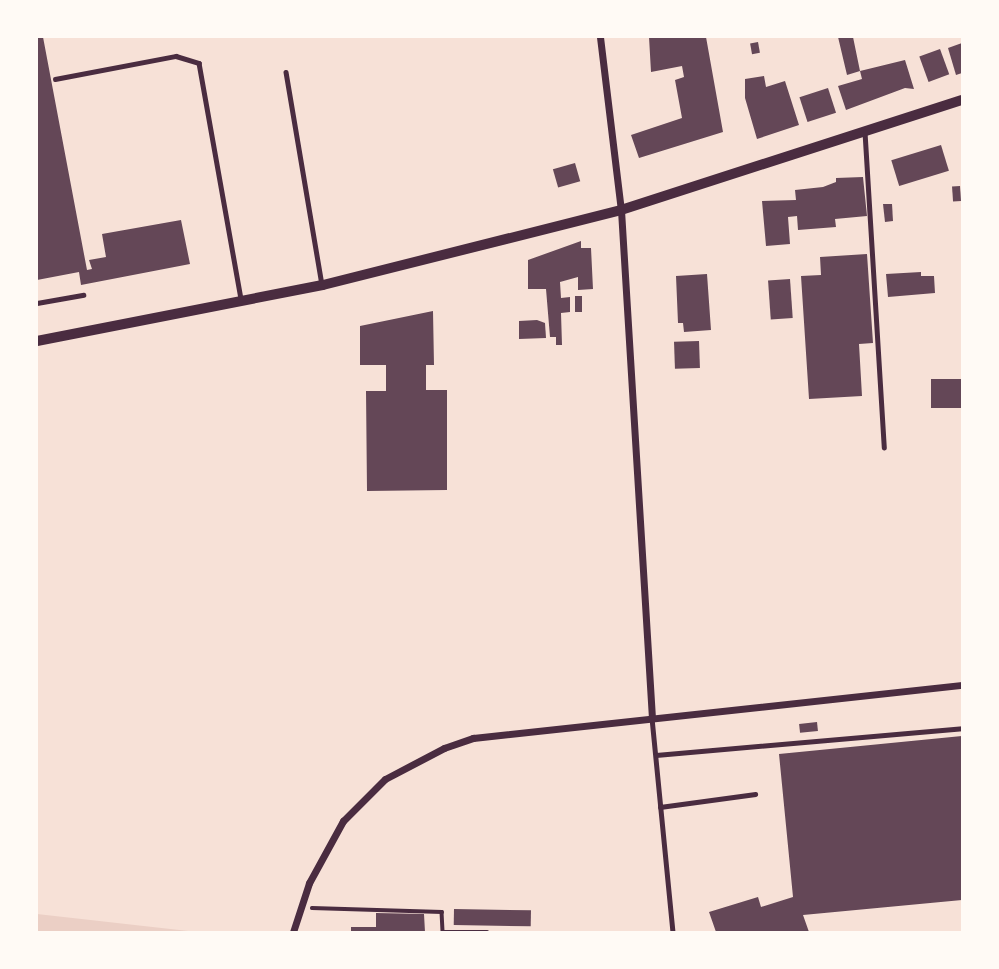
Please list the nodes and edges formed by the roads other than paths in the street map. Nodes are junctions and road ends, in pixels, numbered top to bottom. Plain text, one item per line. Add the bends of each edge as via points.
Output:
1 (600, 37) edge
2 (286, 72) dead end
3 (55, 79) dead end
4 (962, 100) edge
5 (865, 131) junction
6 (621, 210) junction
7 (323, 285) junction
8 (83, 295) dead end
9 (37, 303) edge
10 (242, 303) junction
11 (37, 341) edge
12 (884, 447) dead end
13 (962, 685) edge
14 (652, 718) junction
15 (962, 728) edge
16 (656, 755) junction
17 (755, 794) dead end
18 (660, 807) junction
19 (293, 932) edge
20 (673, 932) edge

1 - 6 street
2 - 7 lane
3 - 10 lane via 176,56 199,63
4 - 5 street
5 - 6 street
5 - 12 lane
6 - 7 street
6 - 14 street
7 - 10 street
8 - 9 lane
10 - 11 street
13 - 14 street
14 - 16 lane
14 - 19 street via 473,738 412,762 385,779 343,821 327,845
15 - 16 lane
16 - 18 lane
17 - 18 lane
18 - 20 lane

